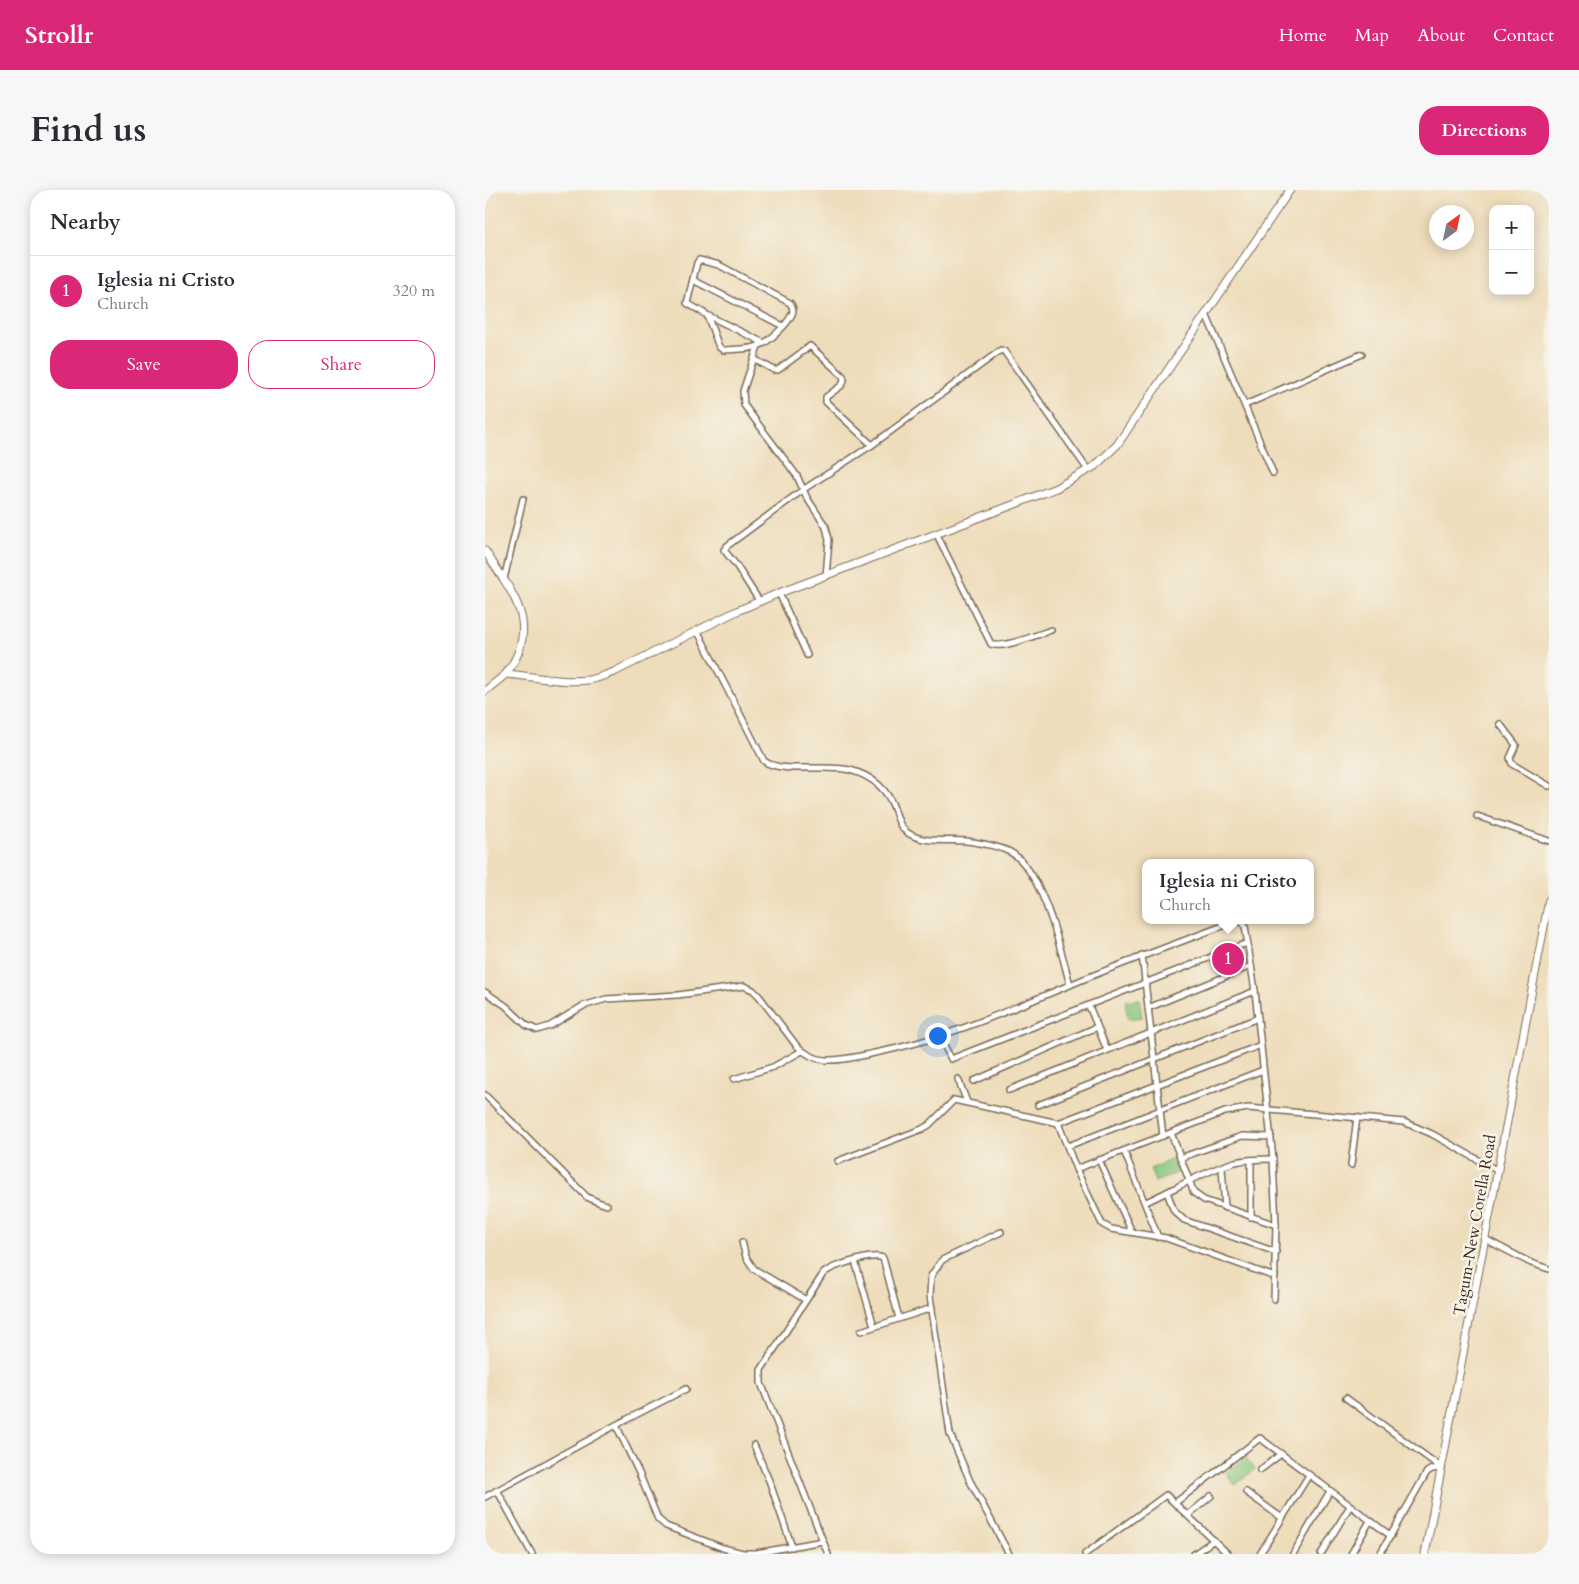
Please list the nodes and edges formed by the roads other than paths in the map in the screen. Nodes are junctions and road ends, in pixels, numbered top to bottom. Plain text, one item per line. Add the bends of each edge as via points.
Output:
1 (1290, 190) edge
2 (693, 280) junction
3 (1205, 313) junction
4 (707, 315) junction
5 (783, 326) junction
6 (764, 344) junction
7 (757, 346) junction
8 (1362, 354) dead end
9 (754, 359) junction
10 (1245, 404) junction
11 (872, 445) junction
12 (1087, 470) junction
13 (1273, 473) dead end
14 (804, 489) junction
15 (523, 499) dead end
16 (937, 535) junction
17 (485, 551) edge
18 (826, 576) junction
19 (503, 579) junction
20 (779, 593) junction
21 (760, 602) junction
22 (697, 630) junction
23 (1051, 630) dead end
24 (807, 655) dead end
25 (506, 674) junction
26 (485, 691) edge
27 (1500, 724) dead end
28 (1549, 786) edge
29 (1477, 816) dead end
30 (1549, 842) edge
31 (1549, 900) edge
32 (1227, 924) edge
33 (1244, 924) edge
34 (1547, 926) edge
35 (1247, 943) junction
36 (1142, 955) junction
37 (1251, 966) junction
38 (1145, 984) junction
39 (1070, 985) junction
40 (1255, 990) junction
41 (485, 992) edge
42 (1089, 1006) junction
43 (1148, 1008) junction
44 (1258, 1018) junction
45 (1097, 1027) junction
46 (1151, 1032) junction
47 (940, 1037) junction
48 (1261, 1045) junction
49 (1107, 1050) junction
50 (802, 1051) junction
51 (1154, 1059) junction
52 (1263, 1070) junction
53 (734, 1079) dead end
54 (958, 1079) dead end
55 (974, 1081) dead end
56 (1157, 1085) junction
57 (1009, 1090) dead end
58 (485, 1095) edge
59 (967, 1102) junction
60 (1038, 1105) dead end
61 (1267, 1109) junction
62 (1160, 1110) junction
63 (1357, 1117) junction
64 (1058, 1123) junction
65 (1171, 1133) junction
66 (1163, 1136) junction
67 (1271, 1137) junction
68 (1068, 1146) junction
69 (1124, 1151) junction
70 (1180, 1158) junction
71 (1273, 1159) junction
72 (1099, 1160) junction
73 (1251, 1160) junction
74 (838, 1161) dead end
75 (1351, 1165) dead end
76 (1222, 1168) junction
77 (1076, 1169) junction
78 (1498, 1171) junction
79 (1189, 1181) junction
80 (1167, 1192) junction
81 (1145, 1202) junction
82 (607, 1204) dead end
83 (1225, 1208) junction
84 (1251, 1217) junction
85 (1276, 1225) junction
86 (1001, 1232) dead end
87 (1132, 1232) junction
88 (1158, 1236) junction
89 (1485, 1240) junction
90 (742, 1242) dead end
91 (1276, 1252) junction
92 (855, 1261) junction
93 (1549, 1269) edge
94 (1275, 1277) junction
95 (1274, 1299) dead end
96 (806, 1300) junction
97 (931, 1308) junction
98 (899, 1318) junction
99 (875, 1326) junction
100 (861, 1331) dead end
101 (686, 1389) dead end
102 (1346, 1398) dead end
103 (616, 1425) junction
104 (754, 1445) dead end
105 (1281, 1454) junction
106 (1442, 1468) junction
107 (1260, 1470) dead end
108 (1309, 1475) junction
109 (497, 1490) junction
110 (1330, 1491) junction
111 (1246, 1492) dead end
112 (1211, 1496) dead end
113 (485, 1497) edge
114 (1175, 1503) junction
115 (1350, 1506) junction
116 (1188, 1515) junction
117 (1282, 1518) junction
118 (1370, 1521) junction
119 (1391, 1536) junction
120 (1214, 1540) junction
121 (823, 1541) junction
122 (791, 1547) junction
123 (532, 1554) edge
124 (743, 1554) edge
125 (828, 1554) edge
126 (1009, 1554) edge
127 (1085, 1554) edge
128 (1194, 1554) edge
129 (1228, 1554) edge
130 (1260, 1554) edge
131 (1293, 1554) edge
132 (1321, 1554) edge
133 (1351, 1554) edge
134 (1381, 1554) edge
135 (1425, 1554) edge

1 - 3 street
2 - 4 street via 687,303
2 - 5 street
2 - 5 street via 699,260 719,265 790,303 792,314
3 - 10 street
3 - 12 street via 1129,429 1106,457
4 - 6 street
4 - 7 street via 721,350
5 - 6 street
6 - 7 street
7 - 9 street
8 - 10 street
9 - 11 street via 779,370 810,346 843,376 842,385 827,397 826,402
9 - 14 street via 743,391 744,405
10 - 13 street
11 - 12 street via 1002,350
11 - 14 street
12 - 16 street via 1055,488
14 - 18 street via 828,533
14 - 21 street via 725,548
15 - 19 street
16 - 18 street
16 - 23 street via 991,644 997,647
17 - 19 street
18 - 20 street
19 - 25 street via 520,611 524,629 515,662
20 - 21 street
20 - 24 street
21 - 22 street
22 - 25 street via 597,678 559,679
22 - 39 street via 764,761 770,765 850,770 883,788 897,821 910,835 978,843 1008,851 1018,858 1027,868 1047,909
25 - 26 street
27 - 28 street via 1516,745 1510,761
29 - 30 street
31 - 34 street, Tagum-New Corella Road
32 - 36 street
33 - 35 street
34 - 78 street, Tagum-New Corella Road
35 - 37 street
35 - 38 street
36 - 38 street
36 - 39 street
37 - 40 street
37 - 43 street
38 - 42 street
38 - 43 street
39 - 47 street
40 - 44 street
40 - 46 street
41 - 50 street via 537,1030 583,1006 606,1000 744,986 759,996
42 - 45 street
42 - 47 street via 951,1059
43 - 46 street
44 - 48 street
44 - 51 street
45 - 49 street
45 - 55 street
46 - 49 street
46 - 51 street
47 - 50 street via 842,1059 825,1060
48 - 52 street
48 - 56 street
49 - 57 street
50 - 53 street via 773,1067
51 - 56 street
51 - 60 street
52 - 61 street
52 - 62 street
54 - 59 street
56 - 62 street
56 - 64 street
58 - 82 street via 587,1197
59 - 64 street
59 - 74 street via 954,1100 922,1129
61 - 63 street
61 - 65 street via 1236,1109
61 - 67 street
62 - 66 street
62 - 68 street
63 - 75 street
63 - 78 street via 1411,1124
64 - 68 street
65 - 66 street
65 - 70 street
66 - 69 street
67 - 70 street via 1242,1136
67 - 71 street
68 - 77 street
69 - 72 street
69 - 81 street
70 - 79 street
71 - 73 street
71 - 85 street
72 - 77 street
72 - 87 street
73 - 76 street via 1234,1162
73 - 84 street
76 - 79 street
76 - 83 street
77 - 87 street via 1102,1224 1111,1229
78 - 89 street, Tagum-New Corella Road
79 - 80 street
79 - 83 street via 1199,1198
80 - 81 street
80 - 91 street via 1174,1211 1184,1220
81 - 88 street
83 - 84 street
84 - 85 street
85 - 91 street
86 - 97 street via 942,1260 931,1276
87 - 88 street
88 - 94 street
89 - 93 street
89 - 106 street, Tagum-New Corella Road
90 - 96 street via 753,1269
91 - 94 street
92 - 96 street via 825,1271
92 - 98 street via 878,1256 883,1258
92 - 99 street
94 - 95 street
96 - 121 street via 763,1364 760,1376
97 - 98 street
97 - 126 street via 950,1434
98 - 99 street
99 - 100 street
101 - 103 street
102 - 106 street
103 - 109 street
103 - 124 street via 661,1523
104 - 122 street
105 - 107 street
105 - 108 street
105 - 114 street via 1260,1438
106 - 119 street via 1427,1472
106 - 135 street, Tagum-New Corella Road
108 - 110 street
108 - 117 street
109 - 113 street
109 - 123 street
110 - 115 street
110 - 131 street
111 - 117 street
112 - 116 street
114 - 116 street
114 - 127 street via 1166,1495
115 - 118 street
115 - 132 street
116 - 120 street
117 - 130 street
118 - 119 street
118 - 133 street
119 - 134 street
120 - 128 street
120 - 129 street
121 - 122 street
121 - 125 street
122 - 124 street

